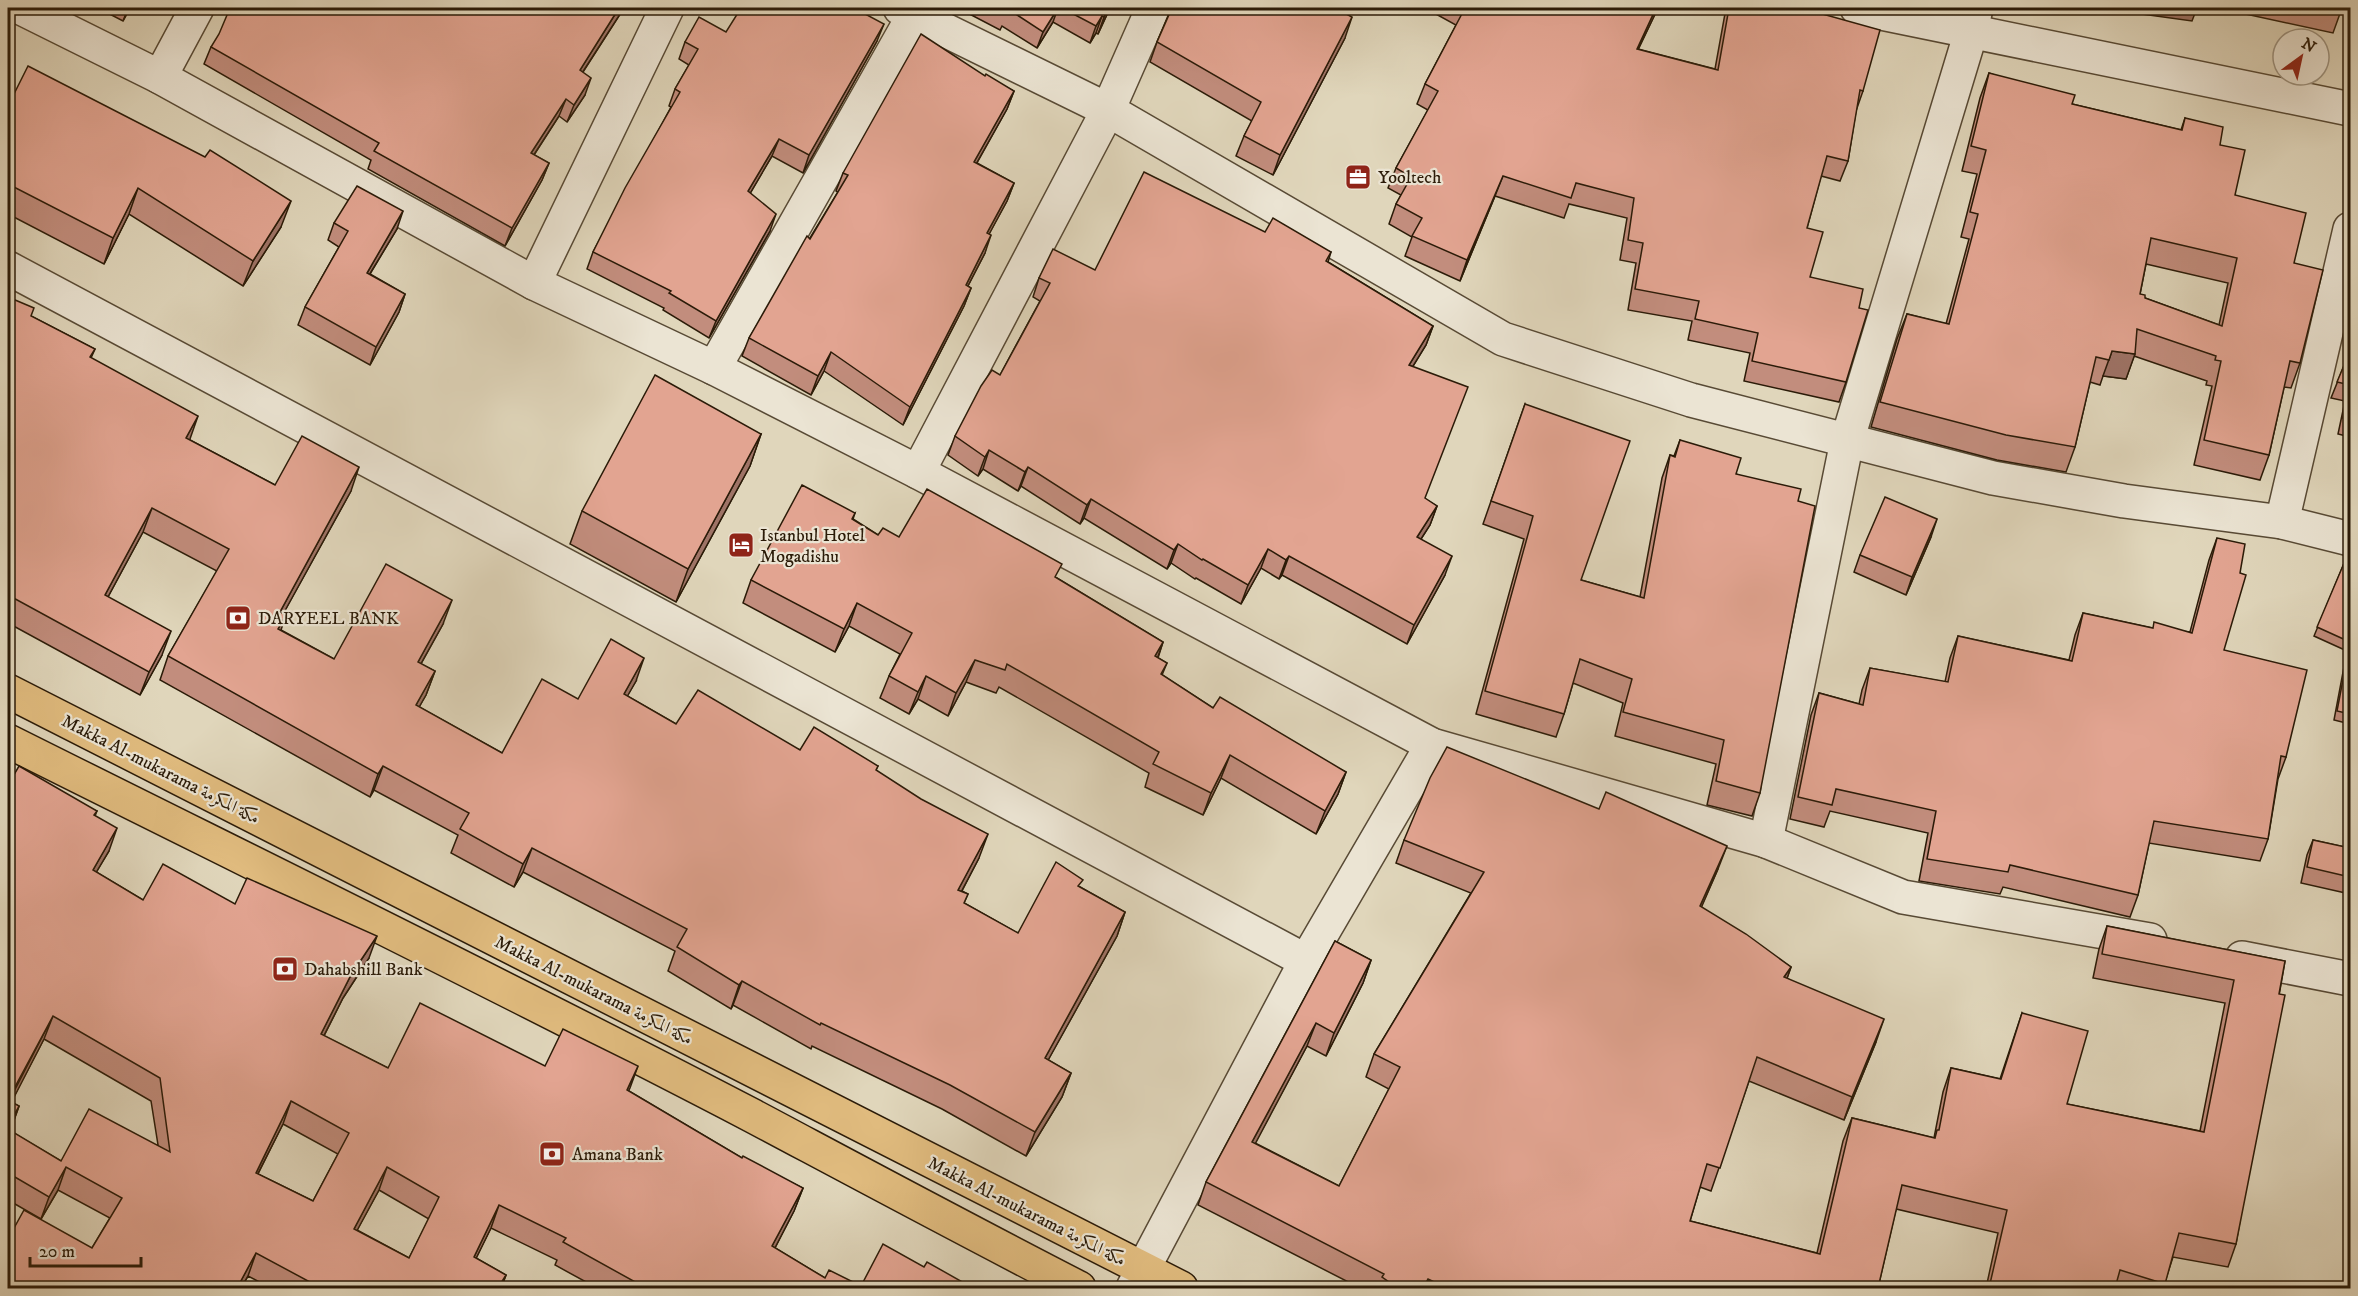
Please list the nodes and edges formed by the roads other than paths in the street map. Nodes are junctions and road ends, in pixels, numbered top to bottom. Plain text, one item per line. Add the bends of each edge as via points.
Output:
1 (21, 8) edge
2 (197, 8) edge
3 (667, 8) edge
4 (1153, 8) edge
5 (1857, 8) edge
6 (907, 11) edge
7 (1974, 20) edge
8 (160, 77) junction
9 (2350, 109) edge
10 (1108, 110) junction
11 (2350, 229) edge
12 (8, 268) edge
13 (534, 283) junction
14 (714, 368) junction
15 (1847, 441) junction
16 (918, 472) junction
17 (2282, 522) junction
18 (2350, 539) edge
19 (8, 692) edge
20 (8, 741) edge
21 (1432, 745) junction
22 (1766, 841) junction
23 (2180, 946) edge
24 (2214, 952) edge
25 (1306, 961) junction
26 (2350, 979) edge
27 (1138, 1279) edge
28 (1079, 1288) edge
29 (1181, 1288) edge

1 - 8 street
2 - 8 street
3 - 13 street
4 - 10 street
5 - 7 street
6 - 10 street
6 - 14 street
7 - 9 street
7 - 15 street
8 - 13 street
10 - 15 street via 1503,339 1690,400
10 - 16 street
11 - 17 street
12 - 25 street
13 - 14 street
14 - 16 street
15 - 17 street via 1993,478 2124,501
15 - 22 street
16 - 21 street
17 - 18 street
19 - 27 highway, Makka Al-mukarama مكة المكرمة
20 - 28 highway via 461,967
21 - 22 street
21 - 25 street
22 - 23 street via 1903,897
24 - 26 street
25 - 27 street
27 - 29 highway, Makka Al-mukarama مكة المكرمة

